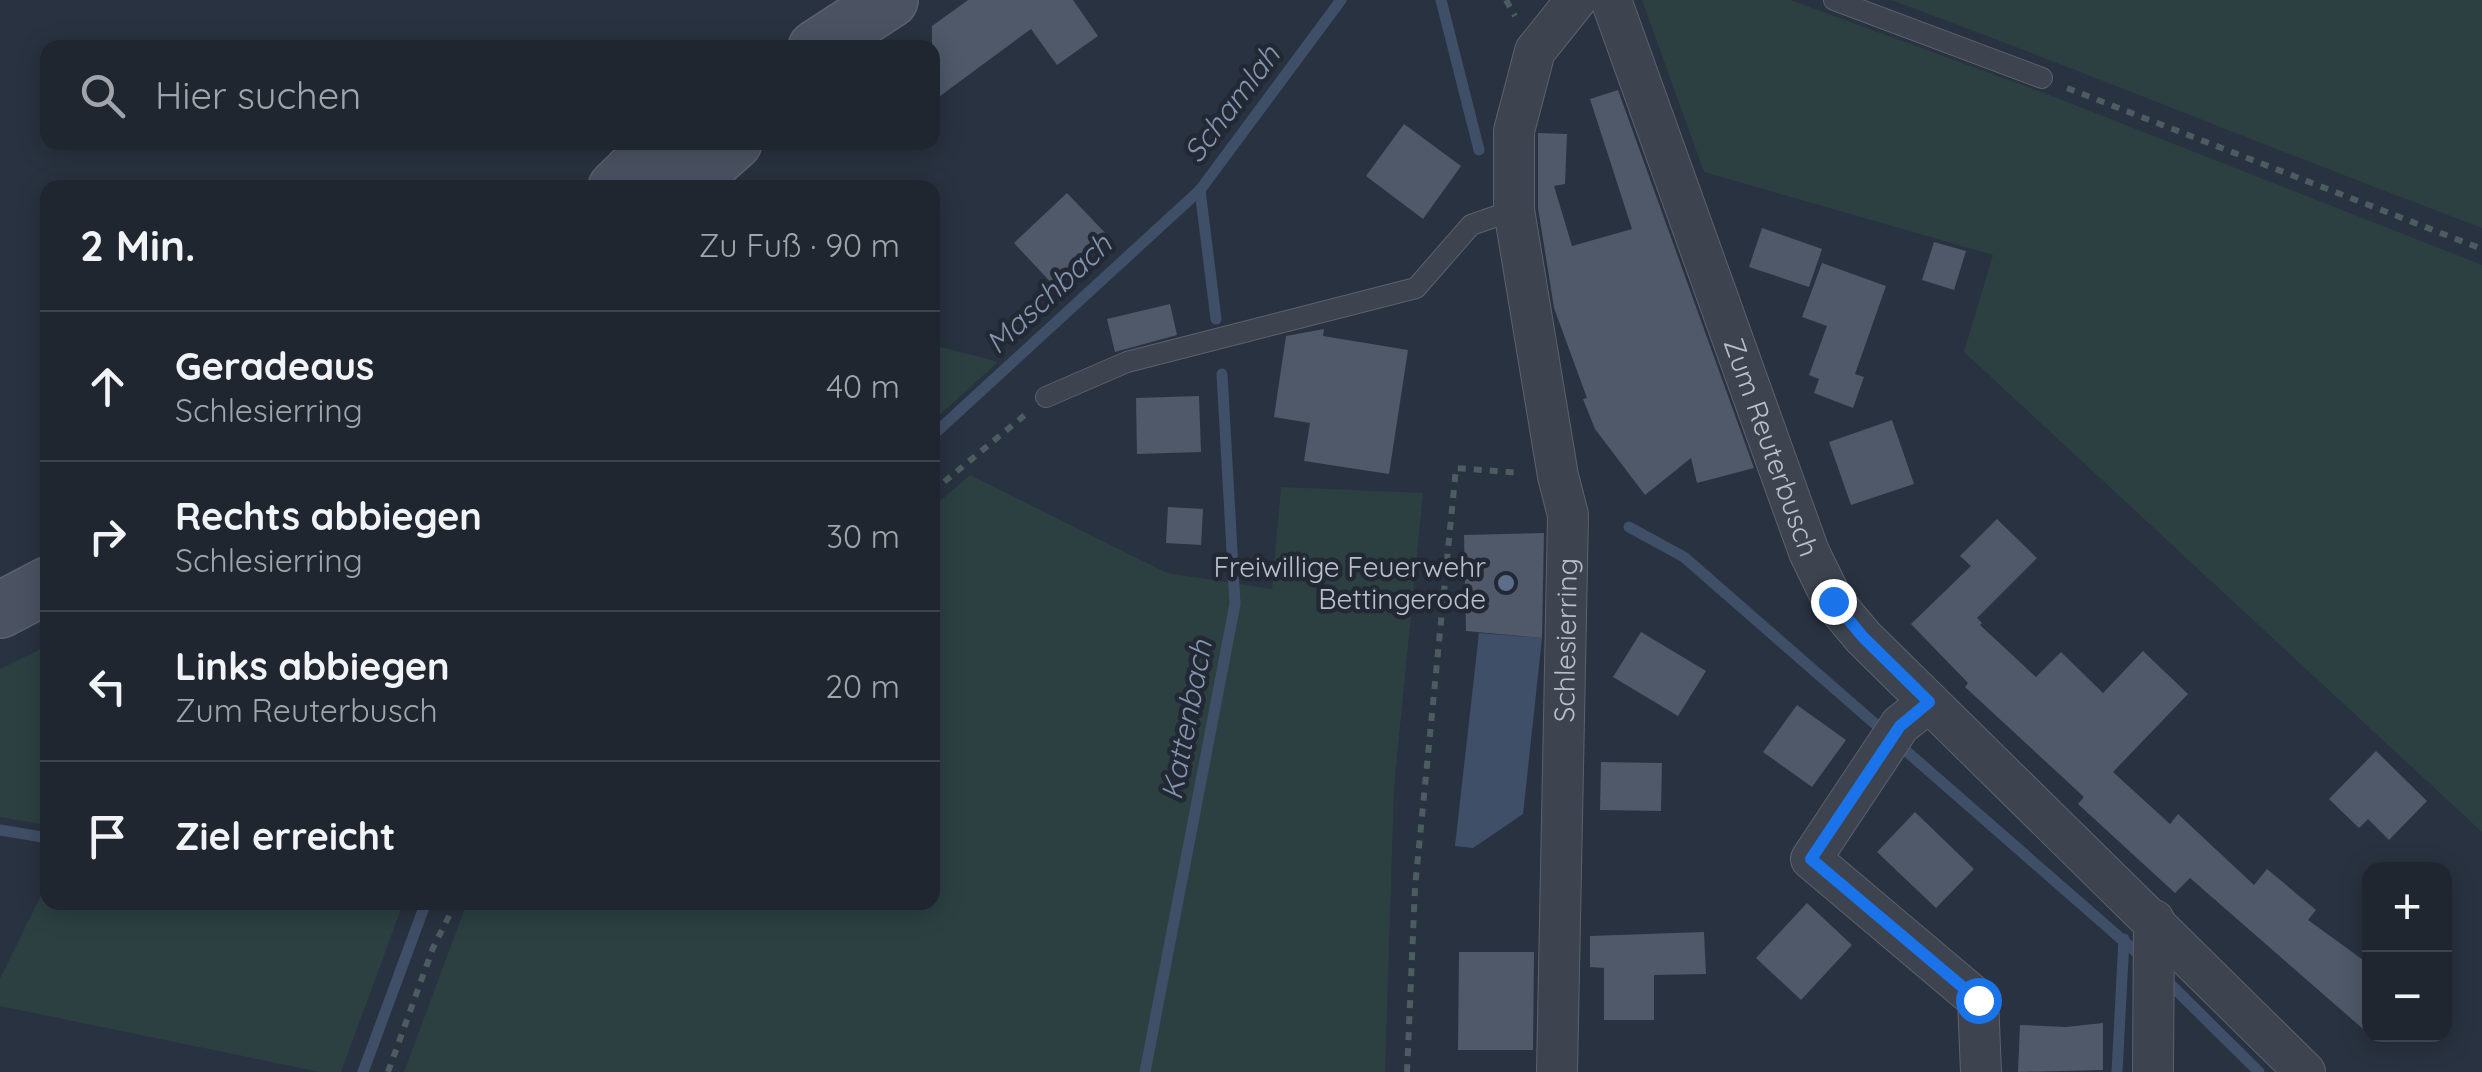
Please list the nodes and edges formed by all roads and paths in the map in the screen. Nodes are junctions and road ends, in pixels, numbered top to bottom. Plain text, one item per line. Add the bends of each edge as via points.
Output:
1 (1576, 0) edge
2 (1610, 0) edge
3 (1834, 0) edge
4 (2042, 78) joint
5 (655, 150) edge
6 (725, 150) edge
7 (624, 180) edge
8 (691, 180) edge
9 (1514, 210) junction
10 (2482, 248) edge
11 (1046, 397) joint
12 (1558, 476) junction
13 (940, 485) edge
14 (40, 590) edge
15 (0, 610) edge
16 (1905, 725) junction
17 (452, 910) edge
18 (2154, 934) junction
19 (388, 1072) edge
20 (1407, 1072) edge
21 (1556, 1072) edge
22 (1981, 1072) edge
23 (2153, 1072) edge
24 (2305, 1072) edge

1 - 9 street, Schlesierring via 1535,51 1514,131
2 - 16 street, Zum Reuterbusch via 1809,552 1833,601 1863,637
3 - 4 lane
4 - 10 path
5 - 7 street
6 - 8 street
9 - 11 lane via 1471,225 1416,288 1126,362
9 - 12 street, Schlesierring
11 - 13 path
12 - 20 path via 1456,468 1415,888
12 - 21 street, Schlesierring via 1568,515
14 - 15 street
16 - 18 street, Zum Reuterbusch
16 - 22 street via 1811,859 1978,1000
17 - 19 path
18 - 23 street
18 - 24 street, Zum Reuterbusch

